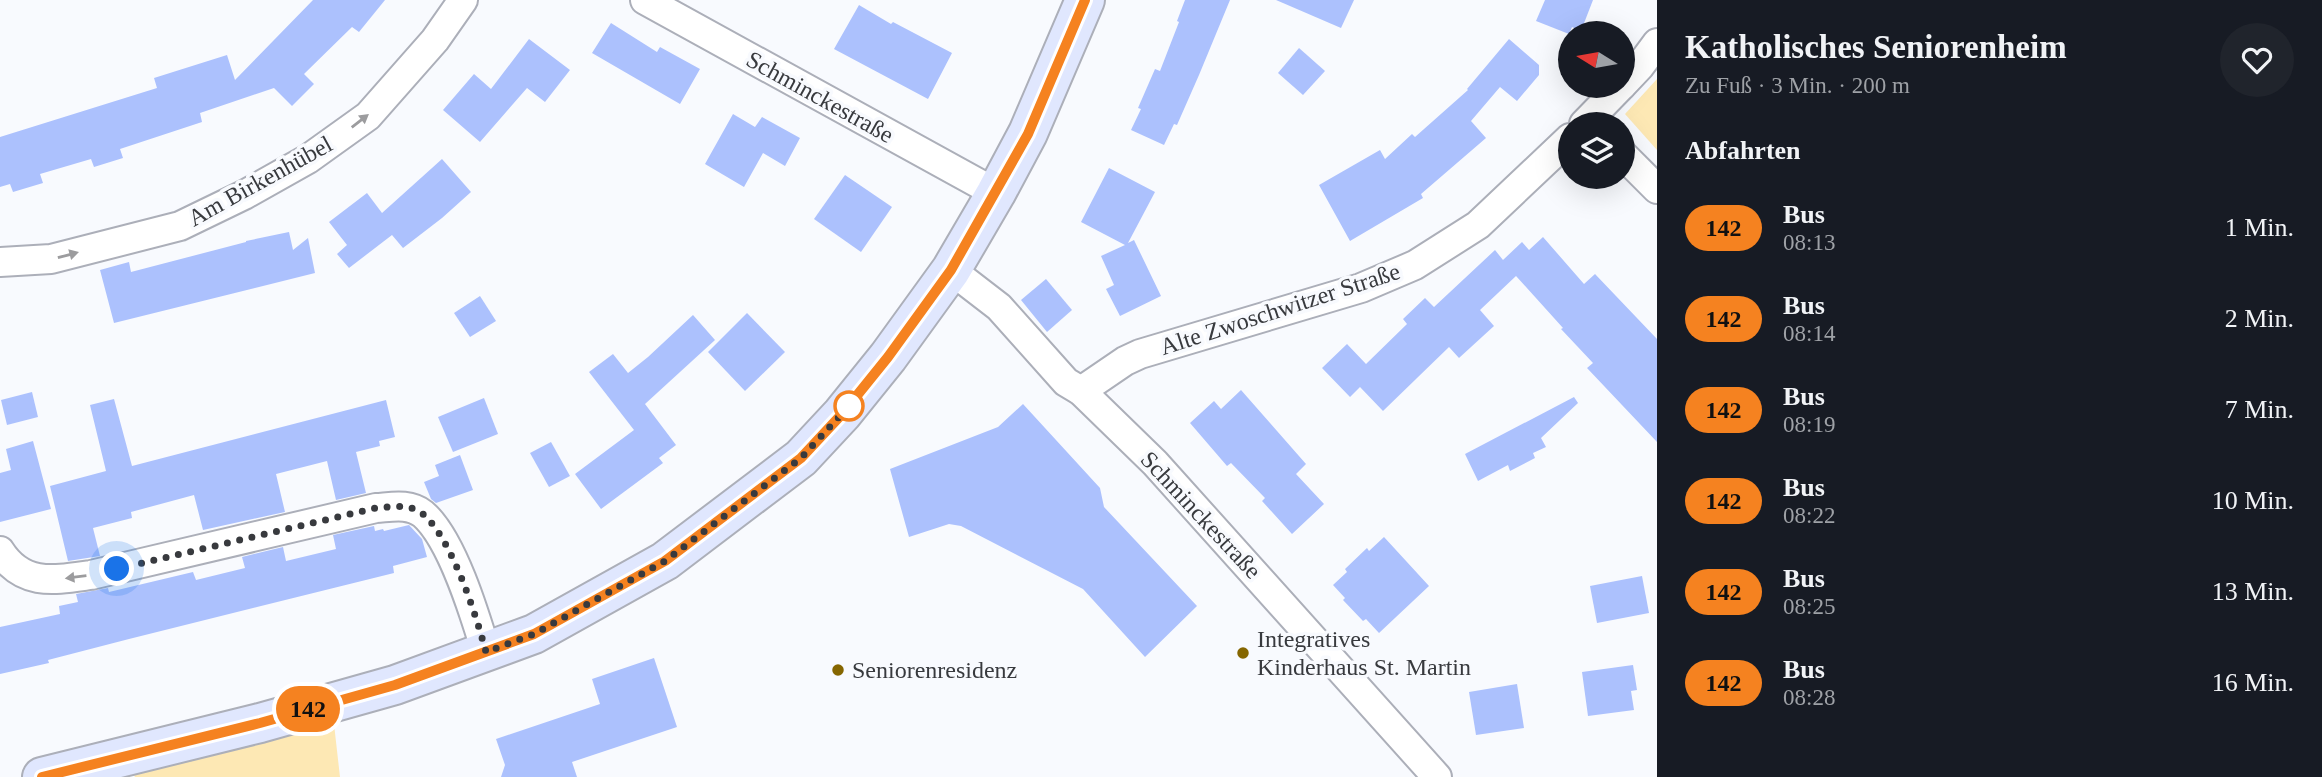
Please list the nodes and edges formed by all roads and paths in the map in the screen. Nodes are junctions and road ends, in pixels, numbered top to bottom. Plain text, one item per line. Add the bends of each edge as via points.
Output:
1 (463, 0) edge
2 (645, 0) edge
3 (1085, 0) edge
4 (1657, 43) edge
5 (1635, 71) edge
6 (1610, 98) edge
7 (1597, 112) edge
8 (1558, 150) edge
9 (1635, 167) edge
10 (1657, 190) edge
11 (996, 193) junction
12 (0, 262) edge
13 (951, 270) junction
14 (1081, 391) junction
15 (0, 551) edge
16 (486, 652) junction
17 (42, 777) edge
18 (1437, 777) edge

12 -> 1 street, Am Birkenhübel via 51,260 180,226 287,171 368,116 435,40
2 - 11 street, Schminckestraße
3 - 11 street via 1028,134
4 - 5 street, Alte Zwoschwitzer Straße
6 - 7 street, Alte Zwoschwitzer Straße
8 - 14 street, Alte Zwoschwitzer Straße via 1478,225 1415,265 1361,288 1140,354
9 - 10 street
11 - 13 street
13 - 14 street, Schminckestraße via 999,307 1066,382
13 - 16 street via 864,389 801,458 665,561 534,634
14 - 18 street, Schminckestraße via 1156,463
16 -> 15 street via 441,537 422,514 404,506 376,508 91,575 50,580 26,576
16 - 17 street via 383,689

